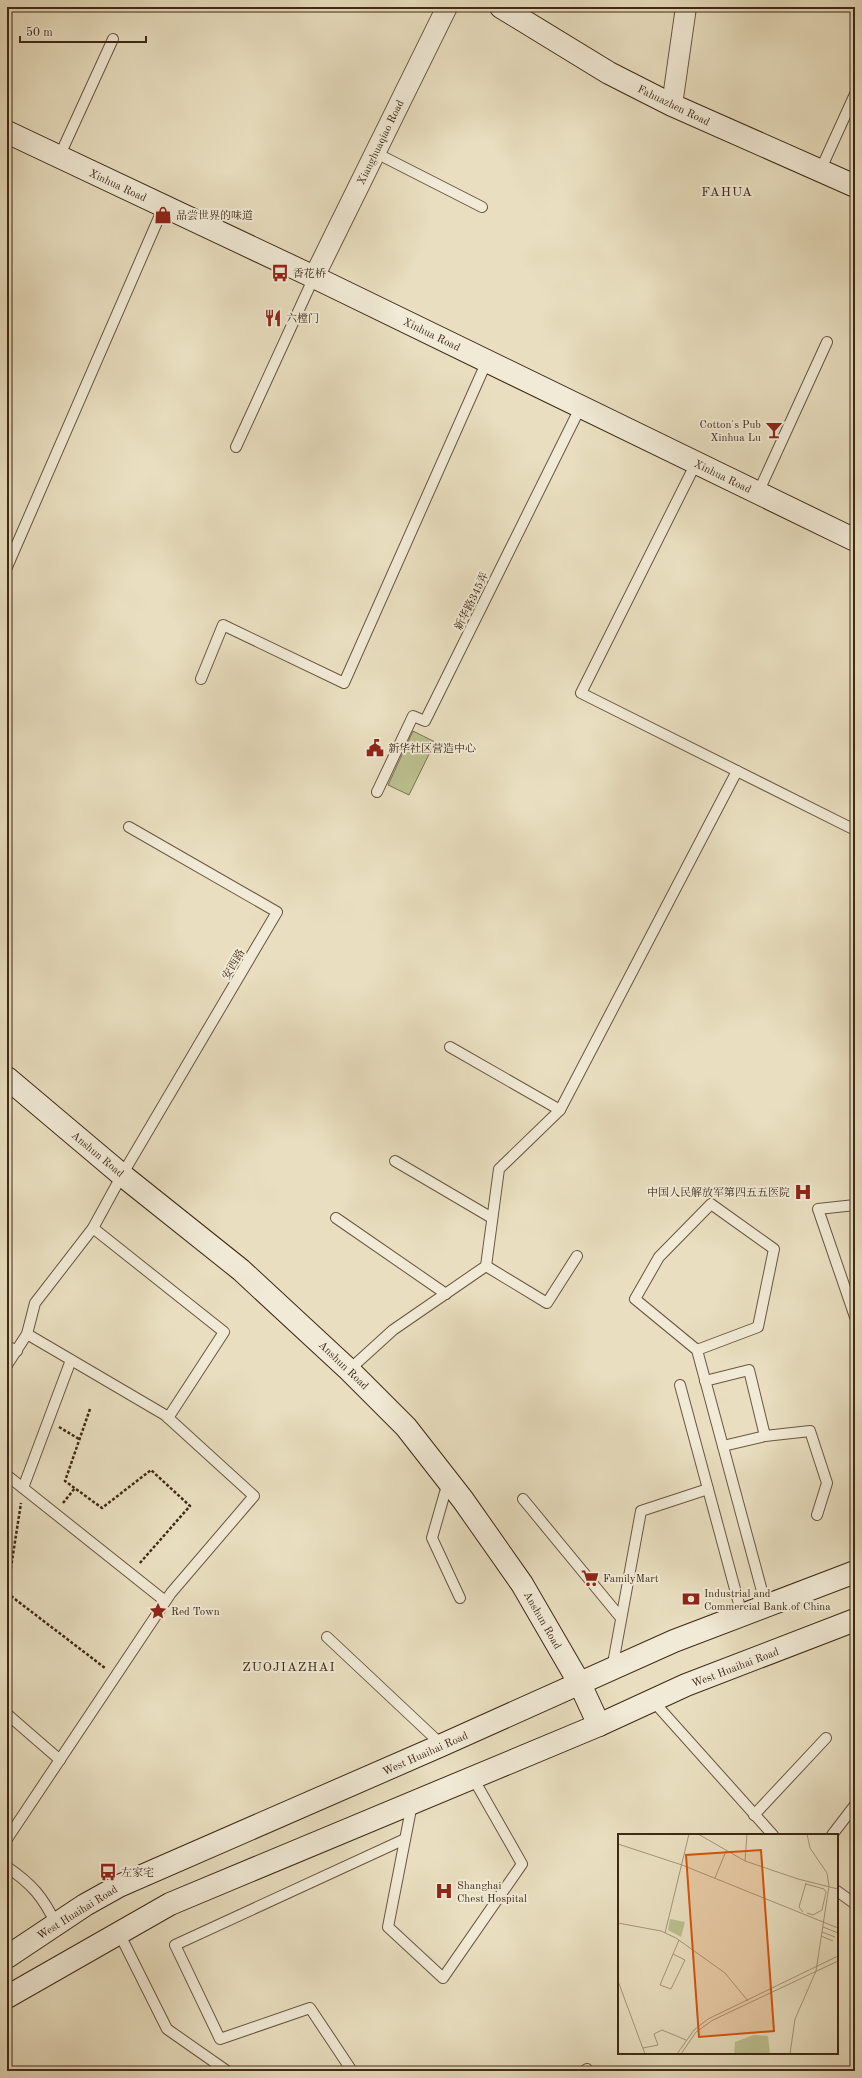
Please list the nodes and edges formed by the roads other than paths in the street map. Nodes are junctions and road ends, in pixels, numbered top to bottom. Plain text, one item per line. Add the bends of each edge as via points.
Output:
1 (447, 7) edge
2 (501, 7) edge
3 (686, 7) edge
4 (113, 38) dead end
5 (855, 94) edge
6 (672, 105) junction
7 (7, 132) edge
8 (374, 152) junction
9 (60, 157) junction
10 (820, 171) junction
11 (855, 186) edge
12 (164, 206) junction
13 (482, 207) dead end
14 (314, 277) junction
15 (827, 342) dead end
16 (488, 361) junction
17 (581, 406) junction
18 (236, 447) dead end
19 (696, 462) junction
20 (758, 493) junction
21 (855, 540) edge
22 (7, 567) edge
23 (201, 679) dead end
24 (737, 771) junction
25 (377, 792) dead end
26 (129, 827) dead end
27 (855, 830) edge
28 (450, 1047) dead end
29 (7, 1078) edge
30 (560, 1110) junction
31 (395, 1162) dead end
32 (122, 1175) junction
33 (855, 1205) edge
34 (336, 1218) dead end
35 (492, 1218) junction
36 (93, 1228) junction
37 (577, 1256) dead end
38 (486, 1266) junction
39 (446, 1294) junction
40 (855, 1317) edge
41 (26, 1334) junction
42 (7, 1346) edge
43 (697, 1350) junction
44 (17, 1351) junction
45 (71, 1360) junction
46 (7, 1365) edge
47 (349, 1370) junction
48 (705, 1381) junction
49 (680, 1385) dead end
50 (168, 1418) junction
51 (765, 1436) junction
52 (723, 1446) junction
53 (9, 1477) dead end
54 (448, 1482) junction
55 (23, 1488) junction
56 (708, 1489) junction
57 (523, 1499) dead end
58 (817, 1515) dead end
59 (855, 1572) edge
60 (460, 1598) dead end
61 (165, 1601) junction
62 (766, 1606) junction
63 (742, 1615) junction
64 (621, 1618) junction
65 (855, 1620) edge
66 (326, 1637) dead end
67 (612, 1669) junction
68 (580, 1684) junction
69 (653, 1701) junction
70 (7, 1714) edge
71 (599, 1725) junction
72 (826, 1738) dead end
73 (442, 1745) junction
74 (60, 1760) junction
75 (473, 1778) junction
76 (412, 1803) junction
77 (855, 1806) edge
78 (754, 1815) junction
79 (772, 1834) edge
80 (833, 1834) edge
81 (405, 1838) junction
82 (7, 1839) edge
83 (7, 1867) edge
84 (838, 1892) edge
85 (855, 1904) edge
86 (56, 1924) junction
87 (119, 1933) junction
88 (7, 1957) edge
89 (7, 1997) edge
90 (221, 2069) edge
91 (352, 2071) edge

1 - 8 street, Xianghuaqiao Road
2 - 6 street, Fahuazhen Road via 609,73
3 - 6 street
4 - 9 lane
5 - 10 lane
6 - 10 street, Fahuazhen Road
7 - 9 street, Xinhua Road
8 - 13 lane
8 - 14 street, Xianghuaqiao Road
9 - 12 street, Xinhua Road
10 - 11 street, Fahuazhen Road
12 - 14 street, Xinhua Road
12 - 22 lane
14 - 16 street, Xinhua Road
14 - 18 lane
15 - 20 lane
16 - 17 street, Xinhua Road
16 - 23 lane via 344,683 223,625
17 - 19 street, Xinhua Road
17 - 25 lane, 新华路345弄 via 425,721 413,716
19 - 20 street, Xinhua Road
19 - 24 lane via 581,693
20 - 21 street, Xinhua Road
24 - 27 lane
24 - 30 lane
26 - 32 lane, 安西路 via 277,912
28 - 30 lane
29 - 32 street, Anshun Road
30 - 35 lane via 499,1169
31 - 35 lane
32 - 36 lane
32 - 47 street, Anshun Road via 241,1270
33 - 40 lane via 818,1209
34 - 39 lane
35 - 38 lane
36 - 41 lane via 35,1303
36 - 50 lane via 224,1332
37 - 38 lane via 547,1303
38 - 39 lane
39 - 47 lane via 393,1330
41 - 44 lane
41 - 45 lane
42 - 44 lane
43 - 43 lane via 635,1299 659,1258 712,1204 774,1249 758,1327
43 - 48 lane
44 - 46 lane
45 - 50 lane
45 - 55 lane
47 - 54 street, Anshun Road via 406,1427
48 - 51 lane via 749,1370
48 - 52 lane
49 - 56 lane
50 - 61 lane via 254,1496
51 - 52 lane
51 - 58 lane via 810,1431 827,1483
52 - 62 lane
53 - 55 lane
54 - 60 lane via 432,1538
54 - 68 street, Anshun Road via 522,1584
55 - 61 lane
56 - 63 lane
56 - 64 lane via 641,1511
57 - 64 lane
59 - 62 street, West Huaihai Road
61 - 74 lane
62 - 63 street, West Huaihai Road
63 - 67 street, West Huaihai Road via 674,1641
64 - 67 lane
65 - 69 street, West Huaihai Road
66 - 73 lane
67 - 68 street, West Huaihai Road
68 - 71 street, Anshun Road
68 - 73 street, West Huaihai Road
69 - 71 street, West Huaihai Road
69 - 78 lane
70 - 74 lane
71 - 75 street, West Huaihai Road
72 - 78 lane
73 - 86 street, West Huaihai Road via 118,1886
74 - 82 lane
75 - 76 street, West Huaihai Road
75 - 81 lane via 522,1864 443,1978 388,1928
76 - 81 lane
76 - 87 street, West Huaihai Road via 170,1904
77 - 80 lane
78 - 79 lane
81 - 91 lane via 175,1945 220,2039 310,2008
83 - 86 lane via 37,1891
84 - 85 lane
86 - 88 street, West Huaihai Road
87 - 89 street, West Huaihai Road
87 - 90 lane via 166,2029

